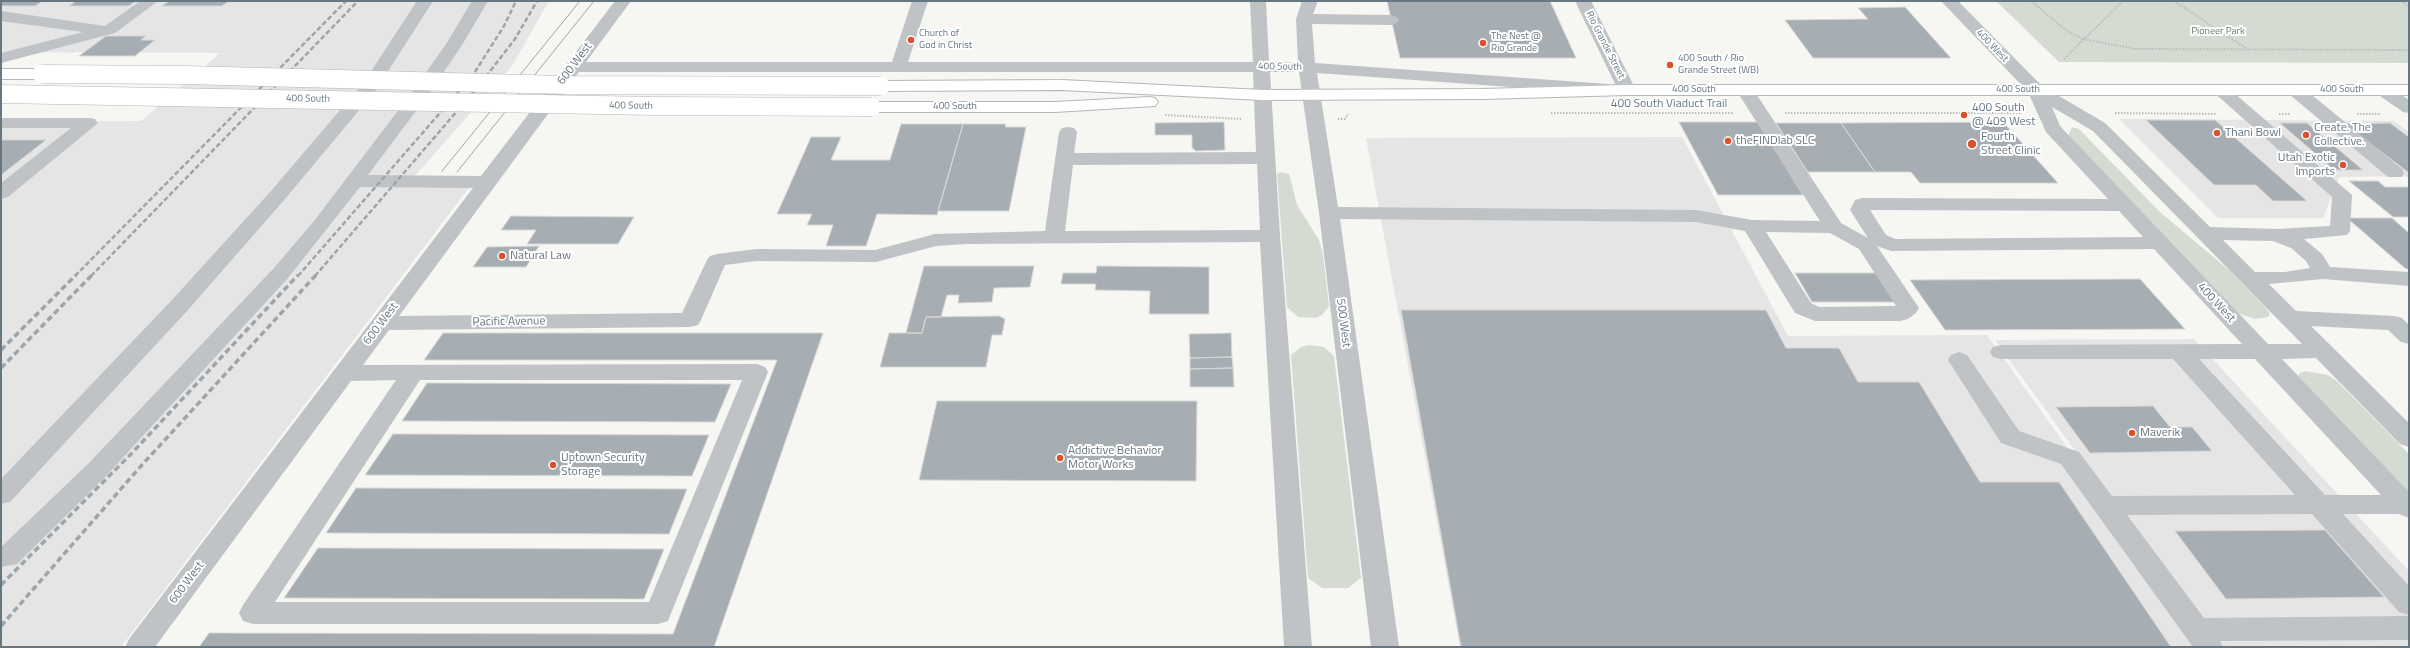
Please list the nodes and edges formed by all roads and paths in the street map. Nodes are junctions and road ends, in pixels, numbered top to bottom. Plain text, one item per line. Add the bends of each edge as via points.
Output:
1 (150, 1) edge
2 (425, 1) edge
3 (480, 1) edge
4 (623, 1) edge
5 (920, 1) edge
6 (1258, 1) edge
7 (1310, 1) edge
8 (1583, 1) edge
9 (1949, 1) edge
10 (2031, 1) edge
11 (2123, 1) edge
12 (2174, 1) edge
13 (2401, 1) edge
14 (2409, 7) edge
15 (1, 16) edge
16 (1304, 19) junction
17 (1391, 20) dead end
18 (109, 30) junction
19 (2083, 38) junction
20 (2, 40) edge
21 (2247, 49) junction
22 (2409, 50) edge
23 (2064, 59) dead end
24 (1, 63) edge
25 (572, 67) junction
26 (1260, 67) junction
27 (1307, 67) junction
28 (898, 68) junction
29 (1627, 90) junction
30 (1746, 90) junction
31 (2036, 90) junction
32 (2220, 90) junction
33 (2295, 90) junction
34 (2383, 90) junction
35 (2409, 90) edge
36 (1, 94) edge
37 (1262, 95) junction
38 (1311, 95) junction
39 (2409, 108) edge
40 (1546, 113) dead end
41 (1760, 113) junction
42 (1995, 113) dead end
43 (1178, 115) dead end
44 (1353, 115) dead end
45 (1244, 119) dead end
46 (1346, 119) dead end
47 (1, 123) edge
48 (1068, 132) dead end
49 (1265, 158) junction
50 (1064, 159) junction
51 (2394, 173) dead end
52 (355, 181) junction
53 (486, 182) junction
54 (1, 193) edge
55 (2124, 206) junction
56 (1329, 213) junction
57 (1752, 226) junction
58 (1834, 227) junction
59 (2205, 232) junction
60 (2276, 235) junction
61 (1270, 236) junction
62 (1054, 237) junction
63 (2159, 243) junction
64 (2323, 273) junction
65 (2250, 278) junction
66 (2409, 279) edge
67 (2289, 318) junction
68 (381, 323) junction
69 (2404, 328) edge
70 (2179, 351) junction
71 (2261, 351) junction
72 (2322, 351) junction
73 (2001, 352) dead end
74 (1959, 360) dead end
75 (344, 373) junction
76 (413, 373) junction
77 (2407, 433) edge
78 (1, 496) edge
79 (2316, 503) junction
80 (2106, 506) junction
81 (2407, 506) edge
82 (1, 557) edge
83 (2409, 604) edge
84 (2409, 628) edge
85 (2202, 638) edge
86 (139, 647) edge
87 (1298, 647) edge
88 (1385, 647) edge

1 - 18 street
2 - 78 street via 391,56 345,117 225,256
3 - 52 street via 439,68
4 - 25 street, 600 West
5 - 28 street
6 - 26 street
7 - 16 street, 500 West
8 - 29 street, Rio Grande Street
9 - 31 street, 400 West
10 - 19 path via 2055,24
11 - 19 path
12 - 21 path
13 - 14 path
15 - 18 street
16 - 17 street
16 - 27 street, 500 West
18 - 24 street
19 - 21 path via 2136,49
19 - 23 path
20 - 24 street via 9,48
21 - 22 path
24 - 37 main road, 400 South, bridge via 186,75 548,85 1062,85
25 - 28 street, 400 South
25 - 53 street, 600 West
26 - 27 street, 400 South
26 - 28 street, 400 South
26 - 37 street
27 - 29 street, 400 South
27 - 38 street, 500 West
29 - 30 main road, 400 South
29 - 38 main road, 400 South
30 - 31 main road, 400 South
30 - 41 street
31 - 32 main road, 400 South
31 - 55 street, 400 West via 2052,128
31 - 59 street, 400 West via 2099,127
32 - 33 main road, 400 South
32 - 60 street via 2342,194 2340,231
33 - 34 main road, 400 South
33 - 51 street
34 - 35 main road, 400 South
34 - 39 street
36 - 37 main road, 400 South, bridge via 653,106 872,107 1055,107
37 - 38 main road, 400 South
37 - 49 street
38 - 56 street, 500 West
40 - 41 path, 400 South Viaduct Trail
41 - 42 path, 400 South Viaduct Trail
41 - 58 street
43 - 45 path via 1194,118
44 - 46 path via 1347,116
47 - 54 street via 89,123
48 - 50 street
49 - 50 street
49 - 61 street
50 - 62 street
52 - 53 street
52 - 82 street via 281,273 172,392 8,557
53 - 68 street, 600 West
55 - 63 street, 400 West
55 - 63 street via 1862,204 1860,210 1879,239 1891,245
56 - 57 street via 1696,216
56 - 88 street, 500 West
57 - 58 street
57 - 58 street via 1803,308 1815,314 1900,314 1908,308 1866,245
59 - 60 street
59 - 65 street, 400 West
60 - 64 street via 2298,244 2315,258
61 - 62 street
61 - 87 street
62 - 68 street, Pacific Avenue via 935,240 876,256 756,255 717,260 690,320
63 - 71 street, 400 West
64 - 65 street via 2285,278
64 - 66 street
65 - 67 street, 400 West
67 - 69 street
67 - 72 street, 400 West
68 - 75 street, 600 West
70 - 71 street
70 - 73 street
70 - 79 street
71 - 72 street
71 - 81 street, 400 West
72 - 77 street, 400 West
74 - 80 street via 2010,437 2070,458
75 - 76 street
75 - 86 street, 600 West
76 - 76 street via 432,372 757,372 658,613 253,613
79 - 80 street
79 - 81 street
79 - 83 street
80 - 85 street
84 - 85 street

